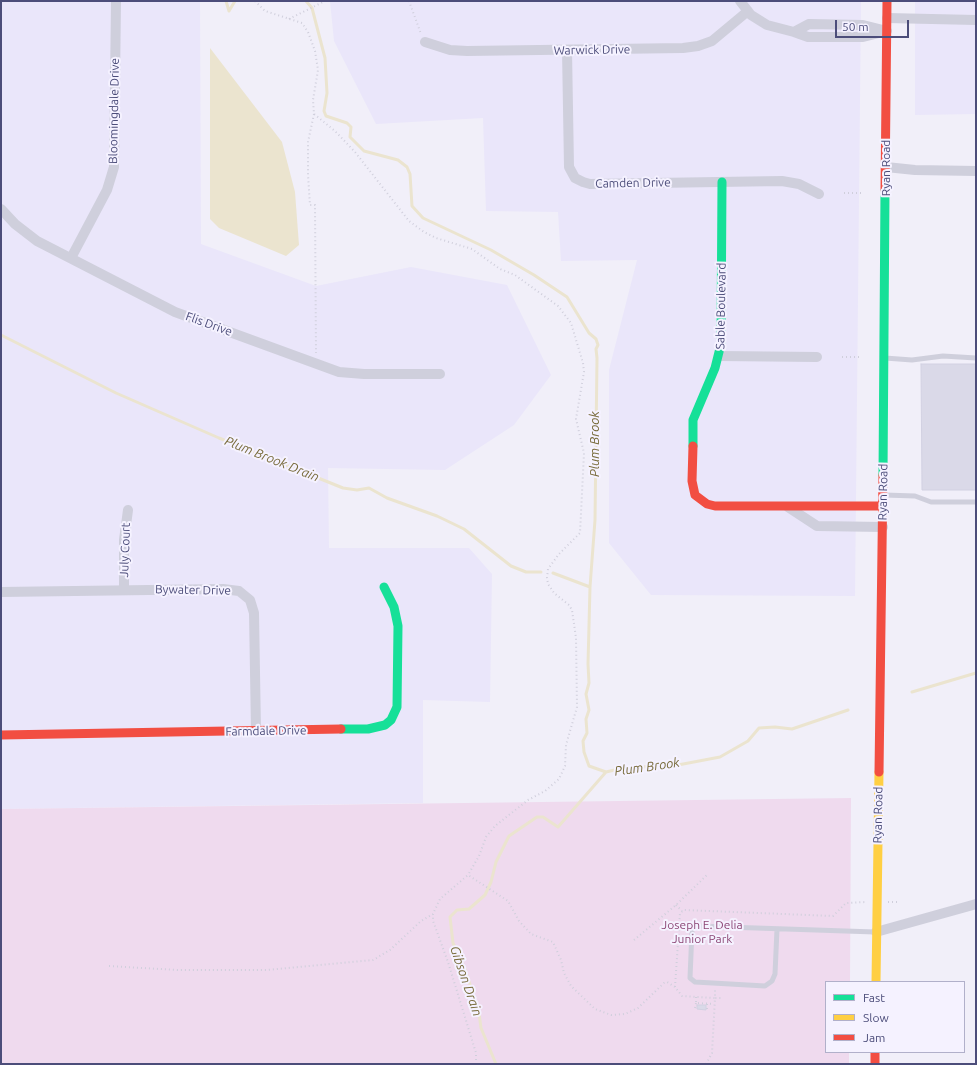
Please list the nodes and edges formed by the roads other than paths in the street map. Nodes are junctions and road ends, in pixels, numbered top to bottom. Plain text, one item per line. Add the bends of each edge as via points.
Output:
1 (116, 1) edge
2 (740, 1) edge
3 (887, 1) edge
4 (748, 11) junction
5 (887, 18) junction
6 (976, 20) edge
7 (887, 31) junction
8 (425, 42) road end
9 (567, 50) junction
10 (886, 167) junction
11 (976, 171) edge
12 (722, 182) junction
13 (819, 194) dead end
14 (1, 209) edge
15 (71, 258) junction
16 (719, 356) junction
17 (817, 357) dead end
18 (884, 358) junction
19 (976, 358) edge
20 (440, 374) dead end
21 (883, 495) junction
22 (976, 502) edge
23 (883, 506) junction
24 (788, 507) junction
25 (128, 510) dead end
26 (883, 526) junction
27 (384, 587) dead end
28 (124, 590) junction
29 (1, 592) edge
30 (256, 731) junction
31 (1, 735) edge
32 (976, 904) edge
33 (777, 929) junction
34 (876, 932) junction
35 (876, 981) edge
36 (875, 1053) edge
37 (875, 1064) edge

1 - 15 street, Bloomingdale Drive via 114,167 107,190
2 - 4 street
3 - 5 street, Ryan Road
4 - 7 street via 767,25 794,32 809,24 863,25
4 - 9 street, Warwick Drive via 712,41 698,46
5 - 6 street
5 - 7 street, Ryan Road
7 - 10 street, Ryan Road
8 - 9 street, Warwick Drive via 450,50
9 - 12 street, Camden Drive via 569,167 575,178 590,184
10 - 11 street
10 - 18 street, Ryan Road
12 - 13 street, Camden Drive via 790,182
12 - 16 street, Sable Boulevard
14 - 15 street, Flis Drive via 25,233
15 - 20 street, Flis Drive via 175,312 312,363 351,373
16 - 17 street
16 - 24 street, Sable Boulevard via 693,420 692,481 695,495 715,506
18 - 19 lane
18 - 21 street, Ryan Road
21 - 22 lane via 915,496 931,502
21 - 23 street, Ryan Road
23 - 24 street, Sable Boulevard
23 - 26 street, Ryan Road
24 - 26 street via 817,526
25 - 28 street, July Court via 124,540
26 - 34 street, Ryan Road
27 - 30 street, Farmdale Drive via 394,607 398,626 397,707 391,720 385,725 368,729
28 - 29 street, Bywater Drive
28 - 30 street, Bywater Drive via 232,589 246,595 254,613
30 - 31 street, Farmdale Drive
32 - 34 street
33 - 33 lane via 697,926 692,930 690,978 696,982 765,986 776,974
33 - 34 lane
34 - 35 street, Ryan Road
36 - 37 street

